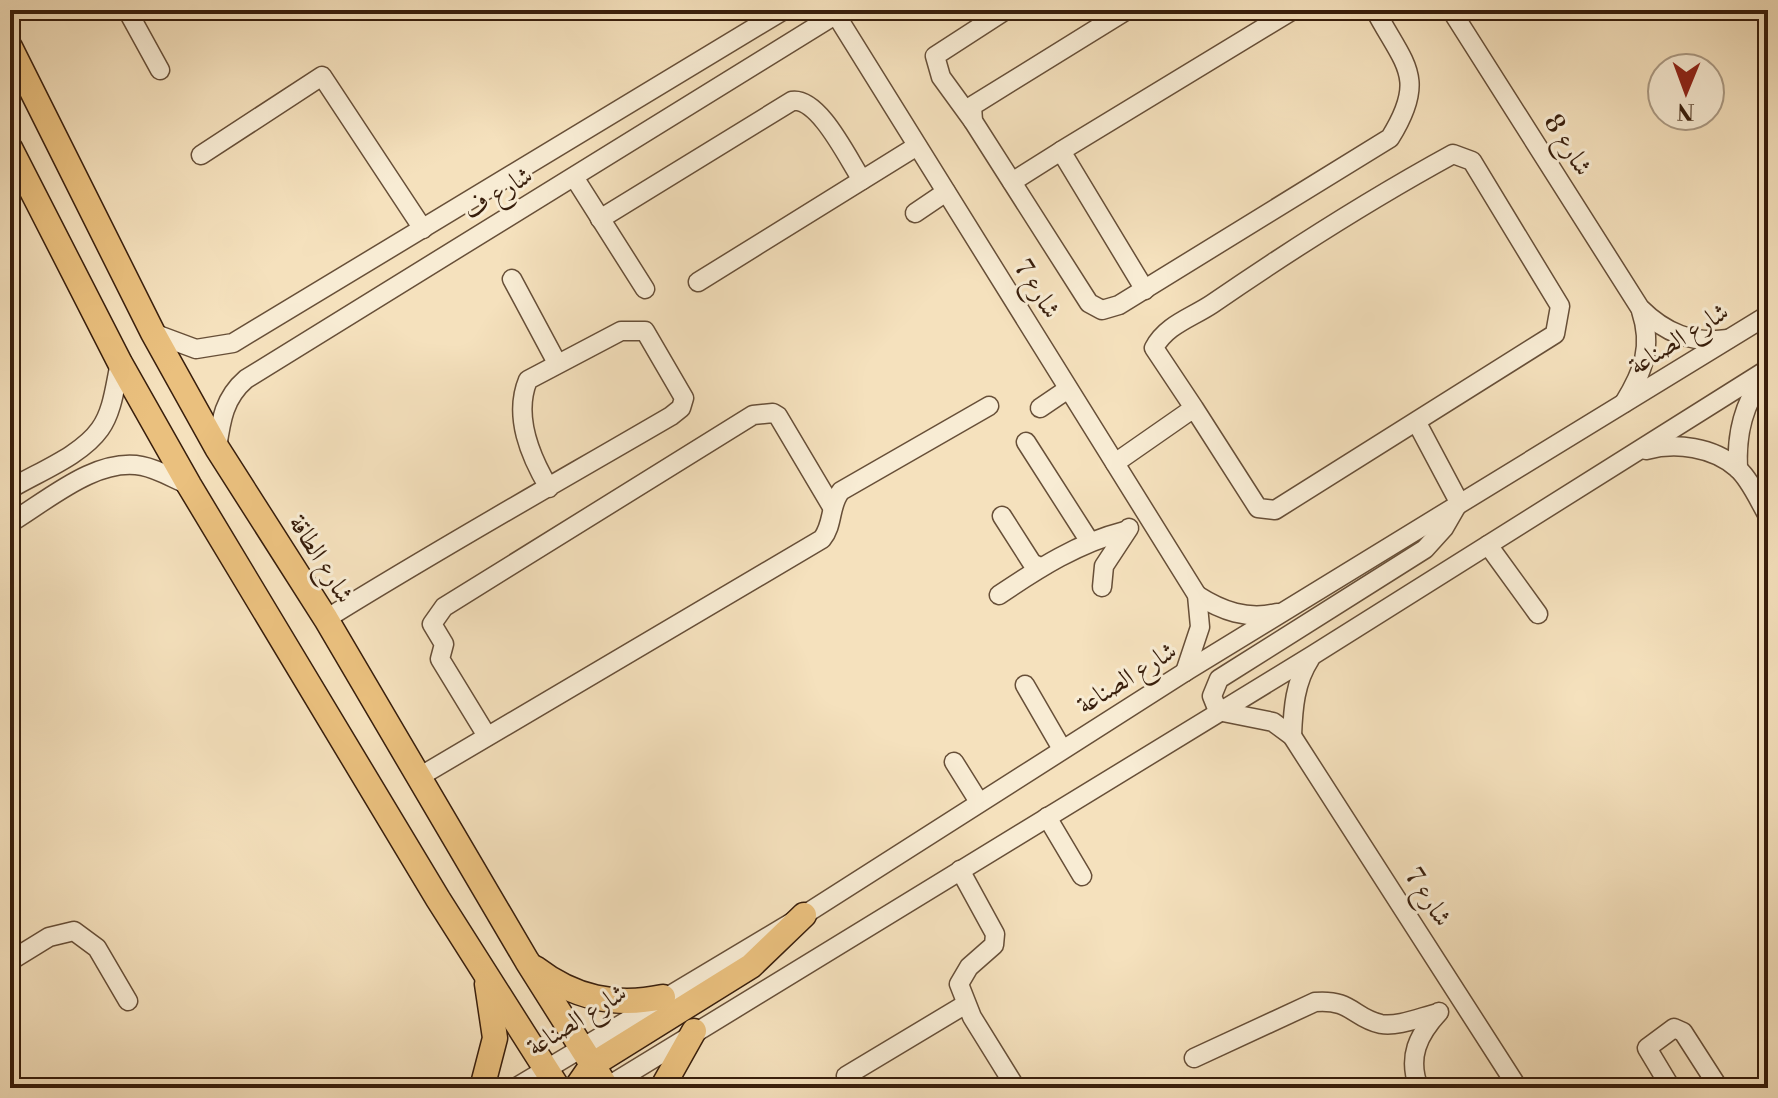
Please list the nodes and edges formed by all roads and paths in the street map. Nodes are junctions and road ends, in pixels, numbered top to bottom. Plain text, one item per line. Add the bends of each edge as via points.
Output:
1 (127, 10) edge
2 (784, 10) edge
3 (1006, 10) edge
4 (1127, 10) edge
5 (1293, 10) edge
6 (1451, 10) edge
7 (837, 12) edge
8 (1382, 13) edge
9 (10, 47) edge
10 (160, 70) dead end
11 (973, 121) junction
12 (917, 146) junction
13 (10, 148) edge
14 (1061, 151) junction
15 (201, 155) dead end
16 (574, 177) junction
17 (862, 180) junction
18 (1012, 182) junction
19 (946, 192) junction
20 (915, 213) dead end
21 (600, 219) junction
22 (423, 229) junction
23 (512, 279) dead end
24 (698, 282) dead end
25 (645, 289) dead end
26 (1145, 290) junction
27 (1640, 308) junction
28 (1768, 315) edge
29 (153, 333) junction
30 (1731, 338) junction
31 (120, 363) junction
32 (557, 363) junction
33 (1767, 369) edge
34 (1068, 389) junction
35 (989, 406) dead end
36 (1622, 406) junction
37 (1040, 408) dead end
38 (1194, 408) junction
39 (1417, 423) junction
40 (1026, 442) dead end
41 (217, 448) junction
42 (1636, 453) junction
43 (1115, 463) junction
44 (1738, 469) junction
45 (189, 485) junction
46 (549, 488) junction
47 (10, 489) edge
48 (1459, 502) junction
49 (832, 507) junction
50 (1147, 515) junction
51 (1002, 516) dead end
52 (1768, 516) edge
53 (10, 523) edge
54 (1125, 531) junction
55 (1090, 542) junction
56 (1488, 545) junction
57 (1040, 567) junction
58 (1102, 587) dead end
59 (999, 595) dead end
60 (1197, 595) junction
61 (1293, 607) junction
62 (1538, 614) dead end
63 (326, 619) junction
64 (1313, 655) junction
65 (1185, 672) junction
66 (1025, 685) dead end
67 (1218, 711) junction
68 (487, 736) junction
69 (1292, 736) junction
70 (1062, 749) junction
71 (954, 762) dead end
72 (419, 777) junction
73 (979, 802) junction
74 (1047, 817) junction
75 (960, 870) junction
76 (1082, 876) dead end
77 (438, 899) junction
78 (804, 915) junction
79 (10, 961) edge
80 (527, 961) junction
81 (486, 974) junction
82 (663, 997) junction
83 (1462, 998) junction
84 (128, 1001) dead end
85 (966, 1004) junction
86 (1438, 1013) junction
87 (694, 1031) junction
88 (1194, 1058) dead end
89 (572, 1076) edge
90 (846, 1076) dead end
91 (1726, 1086) edge
92 (482, 1088) edge
93 (515, 1088) edge
94 (606, 1088) edge
95 (662, 1088) edge
96 (1016, 1088) edge
97 (1419, 1088) edge
98 (1518, 1088) edge
99 (1671, 1088) edge

1 - 10 street
2 - 22 street, شارع ف
3 - 11 street via 935,56 941,77
4 - 11 street via 972,106
5 - 14 street
6 - 27 street, شارع 8
7 - 12 street, شارع 7
7 - 16 street, شارع ف
8 - 26 street via 1411,73 1411,91 1390,138
9 - 29 main road, شارع الطاقة
11 - 18 street
12 - 17 street
12 - 19 street, شارع 7
13 - 31 main road, شارع الطاقة
14 - 18 street
14 - 26 street
15 - 22 street via 322,76
16 - 21 street
16 - 41 street, شارع ف via 246,379 224,407
17 - 21 street via 815,109 800,100
17 - 24 street
18 - 26 street via 1089,303 1102,310
19 - 20 street
19 - 34 street, شارع 7
21 - 25 street
22 - 29 street, شارع ف via 233,343 196,349
23 - 32 street
27 - 30 street, شارع 8 via 1681,336
27 - 36 street, شارع 8 via 1647,333 1646,359
28 - 30 street, شارع الصناعة
29 - 41 main road, شارع الطاقة
30 - 36 street, شارع الصناعة
31 - 45 main road, شارع الطاقة
31 - 47 street via 99,431
32 - 46 street via 528,380 523,392 527,445
32 - 46 street via 621,331 645,331 684,398 671,416
33 - 42 street
33 - 44 street via 1745,407
34 - 37 street
34 - 43 street, شارع 7
35 - 49 street via 841,491
36 - 48 street, شارع الصناعة
38 - 39 street via 1258,508 1275,510
38 - 39 street via 1154,348 1162,333 1311,235 1453,154 1472,161 1491,190 1560,306 1560,323 1555,334
38 - 43 street
39 - 48 street
40 - 55 street
41 - 63 main road, شارع الطاقة
42 - 44 street via 1678,446 1710,453
42 - 56 street
43 - 50 street, شارع 7
44 - 52 street
45 - 53 street via 141,465 117,465
45 - 77 main road, شارع الطاقة
46 - 63 street
48 - 61 street, شارع الصناعة
48 - 67 street via 1425,549 1219,679 1212,696
49 - 68 street via 831,524 822,539
49 - 68 street via 778,416 753,415 444,607 432,624 444,644 440,659
50 - 54 street
50 - 60 street, شارع 7
51 - 57 street via 1032,563
54 - 55 street
54 - 58 street via 1104,566
55 - 57 street
56 - 62 street
56 - 64 street
57 - 59 street
60 - 61 street via 1224,610 1254,616
60 - 65 street via 1197,642
61 - 65 street, شارع الصناعة
63 - 72 main road, شارع الطاقة
64 - 67 street
64 - 69 street via 1297,685
65 - 70 street, شارع الصناعة
66 - 70 street
67 - 69 street via 1273,722
67 - 74 street
68 - 72 street
69 - 83 street, شارع 7
70 - 73 street, شارع الصناعة
71 - 73 street
72 - 80 main road, شارع الطاقة
73 - 78 street, شارع الصناعة
74 - 75 street
74 - 76 street
75 - 85 street via 995,934 994,945 959,984
75 - 87 street
77 - 81 main road, شارع الطاقة
77 - 89 main road via 483,951
78 - 82 street, شارع الصناعة
78 - 89 main road via 751,966
79 - 84 street via 49,937 74,931 97,948
80 - 82 main road via 556,983 589,998 614,1003
80 - 89 main road, شارع الطاقة
81 - 89 main road, شارع الطاقة
81 - 92 main road via 495,1038
82 - 89 street, شارع الصناعة
83 - 86 street
83 - 98 street, شارع 7
85 - 90 street
85 - 96 street
86 - 88 street via 1393,1025 1377,1023 1335,1000 1315,1002
86 - 97 street via 1413,1050
87 - 94 street
87 - 95 main road
89 - 93 street, شارع الصناعة
89 - 94 main road, شارع الطاقة
91 - 99 street via 1683,1032 1674,1028 1647,1048

